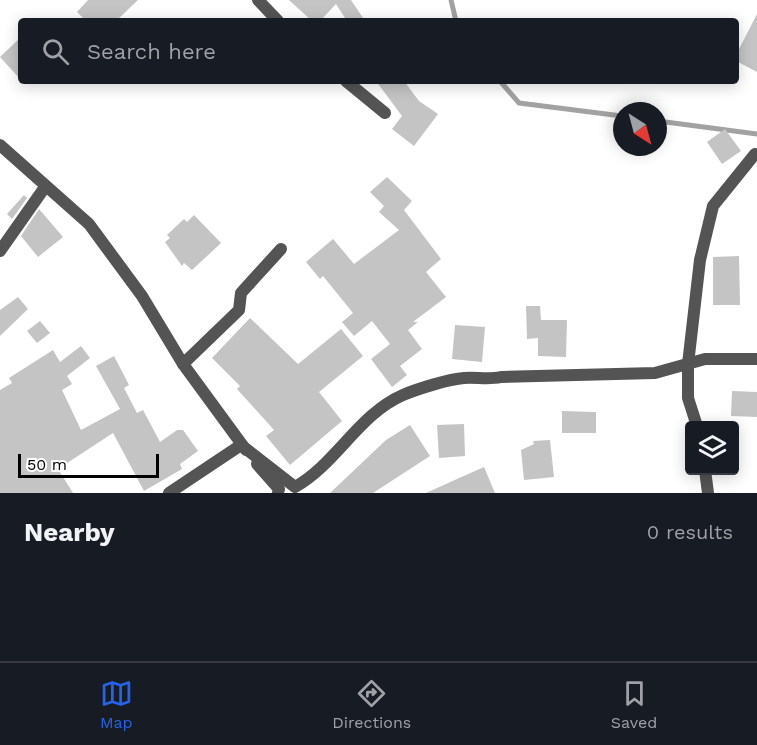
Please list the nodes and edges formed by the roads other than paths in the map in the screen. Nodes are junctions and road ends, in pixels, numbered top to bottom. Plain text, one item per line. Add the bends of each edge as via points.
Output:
1 (258, 0) edge
2 (275, 18) edge
3 (350, 84) edge
4 (385, 113) dead end
5 (0, 145) edge
6 (755, 154) dead end
7 (45, 187) junction
8 (281, 249) dead end
9 (0, 251) edge
10 (757, 359) edge
11 (183, 364) junction
12 (688, 364) junction
13 (695, 421) edge
14 (241, 445) junction
15 (706, 475) edge
16 (169, 493) edge
17 (278, 493) edge
18 (708, 493) edge

1 - 2 street
3 - 4 street
5 - 7 street
6 - 12 street via 713,206 700,260
7 - 9 street
7 - 11 street via 89,224 142,296
8 - 11 street via 242,293 239,310
10 - 12 street via 705,359
11 - 14 street
12 - 13 street via 688,398
12 - 14 street via 655,373 463,378 403,395 356,431 313,477 295,487
14 - 16 street
14 - 17 street via 279,489
15 - 18 street

